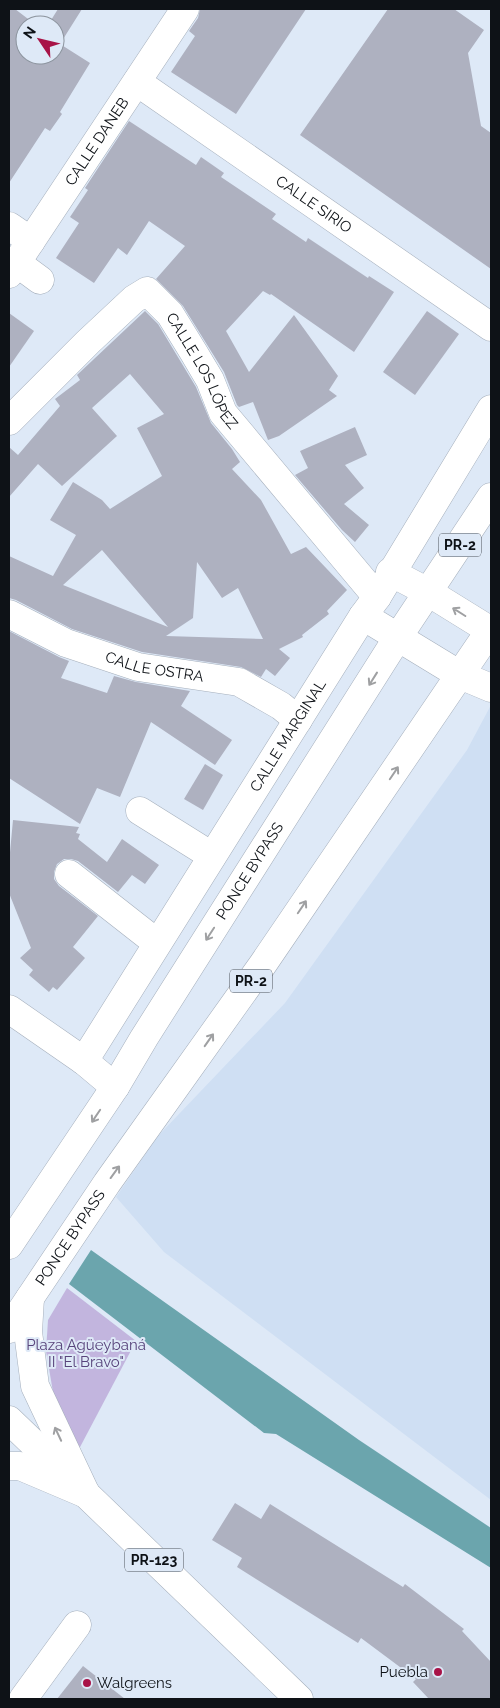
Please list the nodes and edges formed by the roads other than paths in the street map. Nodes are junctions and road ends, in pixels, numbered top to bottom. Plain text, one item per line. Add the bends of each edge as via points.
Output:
1 (185, 9) edge
2 (137, 82) junction
3 (9, 226) edge
4 (19, 259) edge
5 (40, 280) dead end
6 (491, 327) edge
7 (491, 409) edge
8 (9, 421) edge
9 (491, 497) edge
10 (390, 572) junction
11 (428, 592) junction
12 (370, 606) junction
13 (9, 614) edge
14 (491, 630) edge
15 (398, 637) junction
16 (460, 675) junction
17 (491, 688) edge
18 (298, 720) junction
19 (140, 811) dead end
20 (212, 856) junction
21 (69, 874) dead end
22 (157, 944) junction
23 (9, 1009) edge
24 (84, 1061) junction
25 (115, 1087) junction
26 (9, 1245) edge
27 (30, 1298) junction
28 (9, 1329) edge
29 (9, 1420) edge
30 (9, 1466) edge
31 (86, 1494) junction
32 (78, 1625) dead end
33 (22, 1699) edge
34 (299, 1699) edge

1 - 2 main road, CALLE DANEB
2 - 4 main road, CALLE DANEB
2 - 6 main road, CALLE SIRIO
3 - 4 main road
4 - 5 main road
7 - 10 main road
8 - 12 main road, CALLE LOS LÓPEZ via 88,342 147,291 170,314 210,380 223,413
9 - 11 main road, PONCE BYPASS / PR-2
10 - 11 main road
10 - 12 main road
14 -> 11 main road
11 - 15 main road, PONCE BYPASS / PR-2
12 - 15 main road
12 - 18 main road, CALLE MARGINAL
13 - 18 main road, CALLE OSTRA via 66,643 138,667 239,682 281,706
14 - 16 main road, PONCE BYPASS / PR-2
15 - 16 main road
15 -> 25 main road, PONCE BYPASS / PR-2
16 - 17 main road
27 -> 16 main road, PONCE BYPASS / PR-2
18 - 20 main road, CALLE MARGINAL
19 - 20 main road
20 - 22 main road, CALLE MARGINAL
21 - 22 main road
22 - 24 main road, CALLE MARGINAL
23 - 24 main road
24 - 25 main road
25 -> 26 main road, PONCE BYPASS / PR-2
27 - 28 main road, PONCE BYPASS / PR-2
31 -> 27 main road via 35,1386 28,1332
29 - 31 main road, PR-123
30 - 31 main road via 20,1466
31 - 34 main road, PR-123
32 - 33 main road

